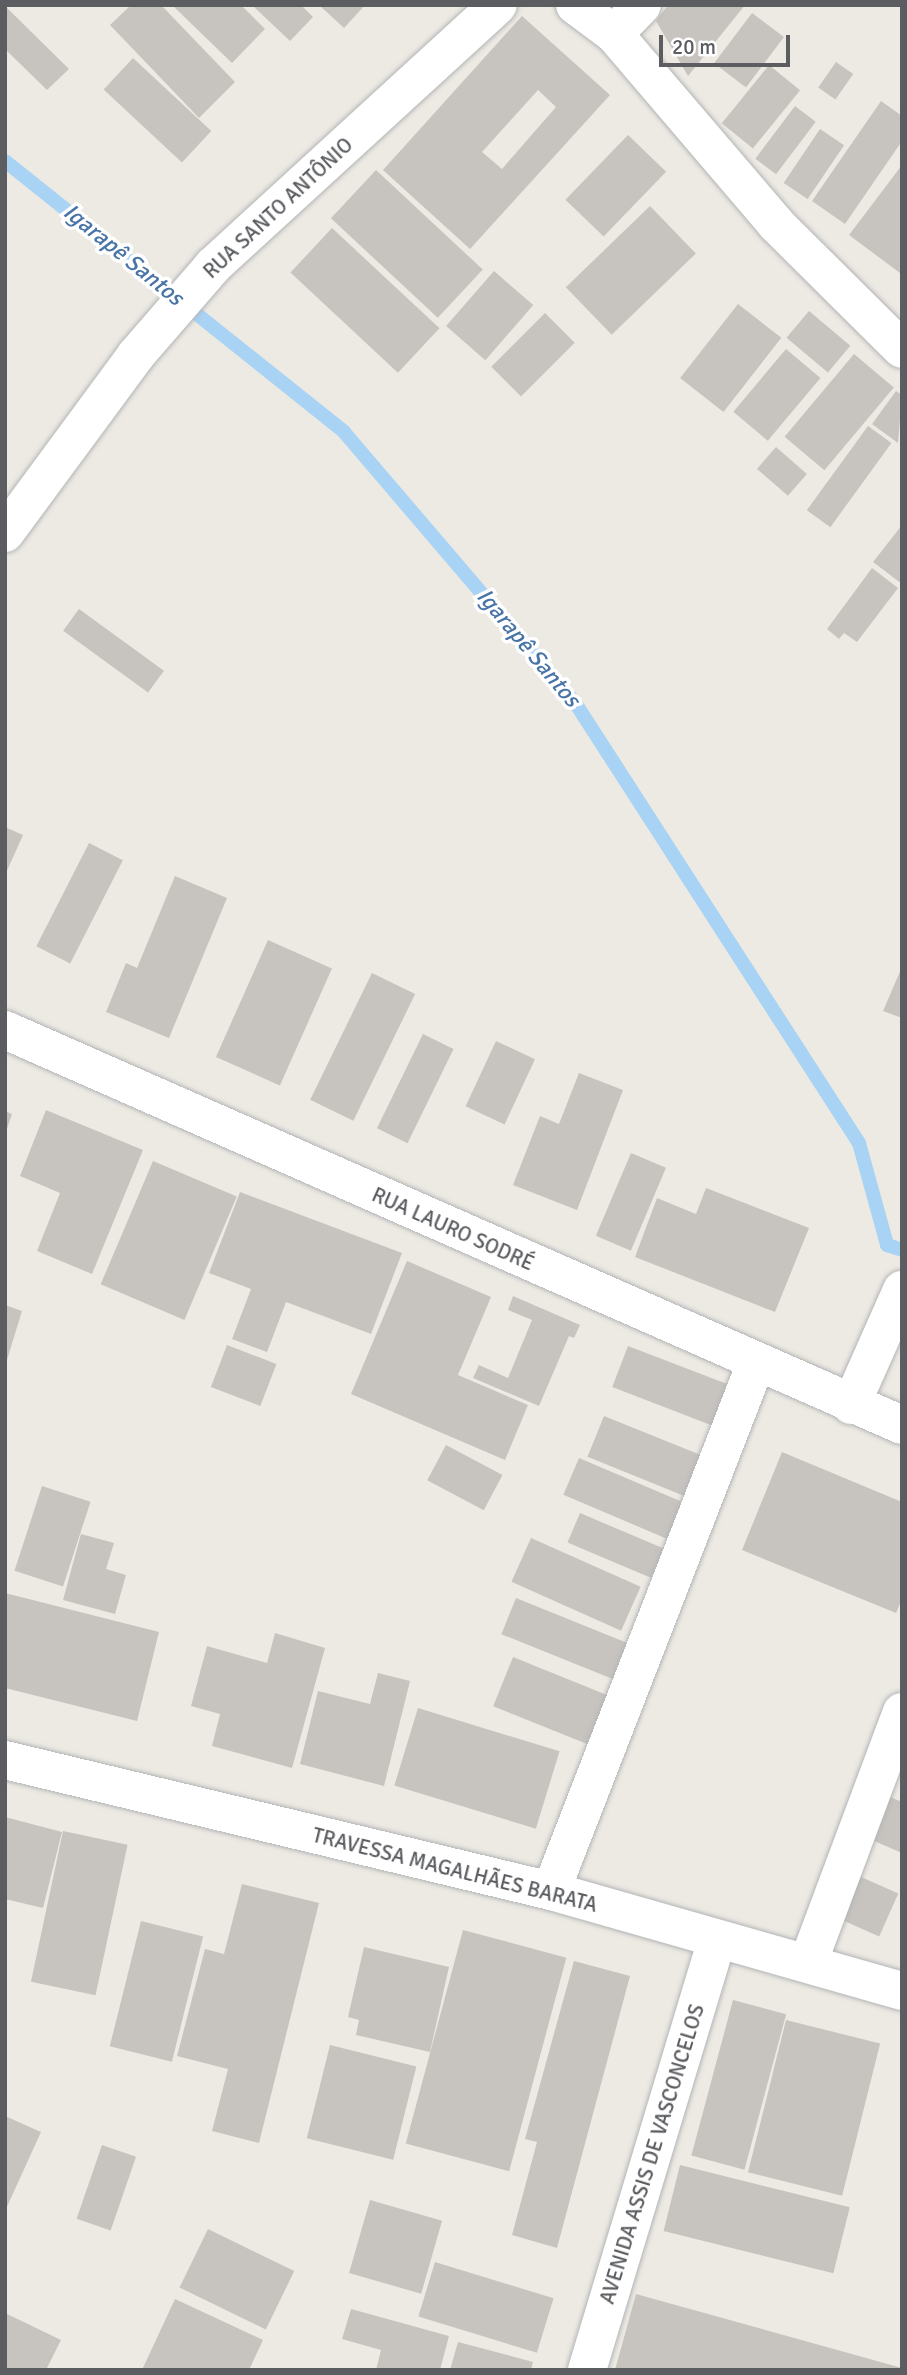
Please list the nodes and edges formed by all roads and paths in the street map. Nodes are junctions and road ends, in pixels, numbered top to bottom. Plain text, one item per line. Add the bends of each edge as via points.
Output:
1 (498, 5) edge
2 (575, 5) edge
3 (642, 5) edge
4 (614, 34) junction
5 (902, 349) edge
6 (5, 533) edge
7 (5, 1030) edge
8 (901, 1292) edge
9 (755, 1363) junction
10 (851, 1405) junction
11 (902, 1424) edge
12 (902, 1712) edge
13 (5, 1760) edge
14 (551, 1891) junction
15 (717, 1939) junction
16 (808, 1964) junction
17 (902, 1991) edge
18 (587, 2370) edge

1 - 6 street, RUA SANTO ANTÔNIO via 213,265 136,355
2 - 4 street
3 - 4 street
4 - 5 street via 776,224
7 - 9 street, RUA LAURO SODRÉ
8 - 10 street
9 - 10 street, RUA LAURO SODRÉ
9 - 14 street
10 - 11 street, RUA LAURO SODRÉ
12 - 16 street
13 - 14 street, TRAVESSA MAGALHÃES BARATA
14 - 15 street, TRAVESSA MAGALHÃES BARATA
15 - 16 street, TRAVESSA MAGALHÃES BARATA
15 - 18 street, AVENIDA ASSIS DE VASCONCELOS
16 - 17 street, TRAVESSA MAGALHÃES BARATA

